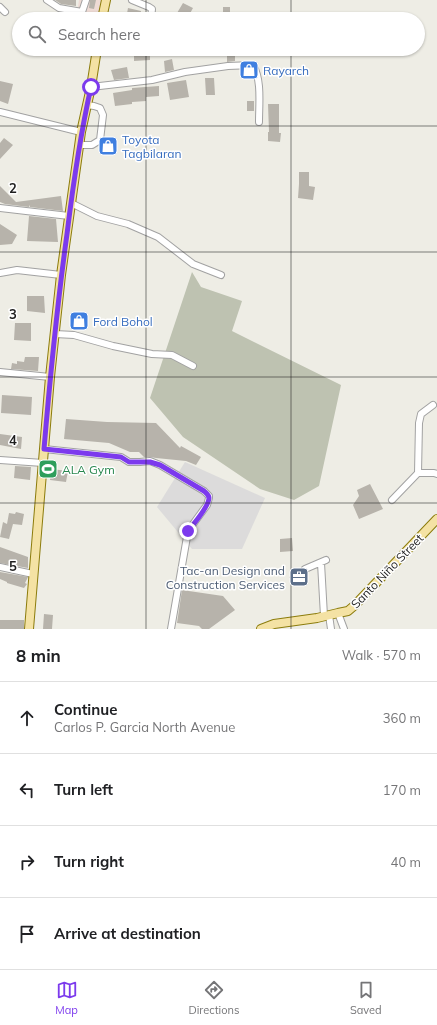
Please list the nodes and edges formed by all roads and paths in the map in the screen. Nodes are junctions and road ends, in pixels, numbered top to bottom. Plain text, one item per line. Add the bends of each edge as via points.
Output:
1 (47, 0) edge
2 (86, 0) edge
3 (106, 0) edge
4 (132, 0) edge
5 (103, 12) edge
6 (152, 12) edge
7 (96, 56) edge
8 (91, 87) junction
9 (87, 105) junction
10 (0, 112) edge
11 (259, 122) dead end
12 (81, 132) junction
13 (79, 145) junction
14 (71, 203) junction
15 (0, 208) edge
16 (69, 216) junction
17 (0, 273) edge
18 (62, 275) junction
19 (221, 275) dead end
20 (55, 334) junction
21 (193, 366) dead end
22 (0, 372) edge
23 (50, 377) junction
24 (433, 405) dead end
25 (44, 449) junction
26 (0, 460) edge
27 (43, 463) junction
28 (418, 473) junction
29 (437, 474) edge
30 (392, 500) dead end
31 (437, 519) edge
32 (0, 567) edge
33 (305, 569) dead end
34 (34, 574) junction
35 (338, 613) junction
36 (327, 616) junction
37 (29, 629) edge
38 (171, 629) edge
39 (261, 629) edge
40 (331, 629) edge
41 (344, 629) edge

1 - 2 street via 59,8 82,12
3 - 5 main road
4 - 6 street via 149,7
7 - 8 main road
8 - 9 main road
8 - 11 street via 152,80 228,66 253,65 259,86
9 - 12 main road
9 - 13 street via 100,108 100,140 92,145
10 - 12 street
12 - 13 main road
13 - 14 main road
14 - 16 main road
14 - 19 street via 97,216 128,224 158,237 193,264
15 - 16 street
16 - 18 main road
17 - 18 street via 17,270
18 - 20 main road
20 - 21 street via 74,335 146,352 172,354
20 - 23 main road
22 - 23 street
23 - 25 main road
24 - 28 street via 421,414
25 - 27 main road
25 - 38 street via 121,457 129,462 150,462 160,465 209,496 207,505 188,531
26 - 27 street
27 - 34 main road
28 - 29 street
28 - 30 street
31 - 35 main road, Santo Niño Street via 355,605
32 - 34 street
33 - 36 street via 323,562
34 - 37 main road
35 - 36 main road, Santo Niño Street
35 - 41 street
36 - 39 main road, Santo Niño Street via 274,624
36 - 40 street

